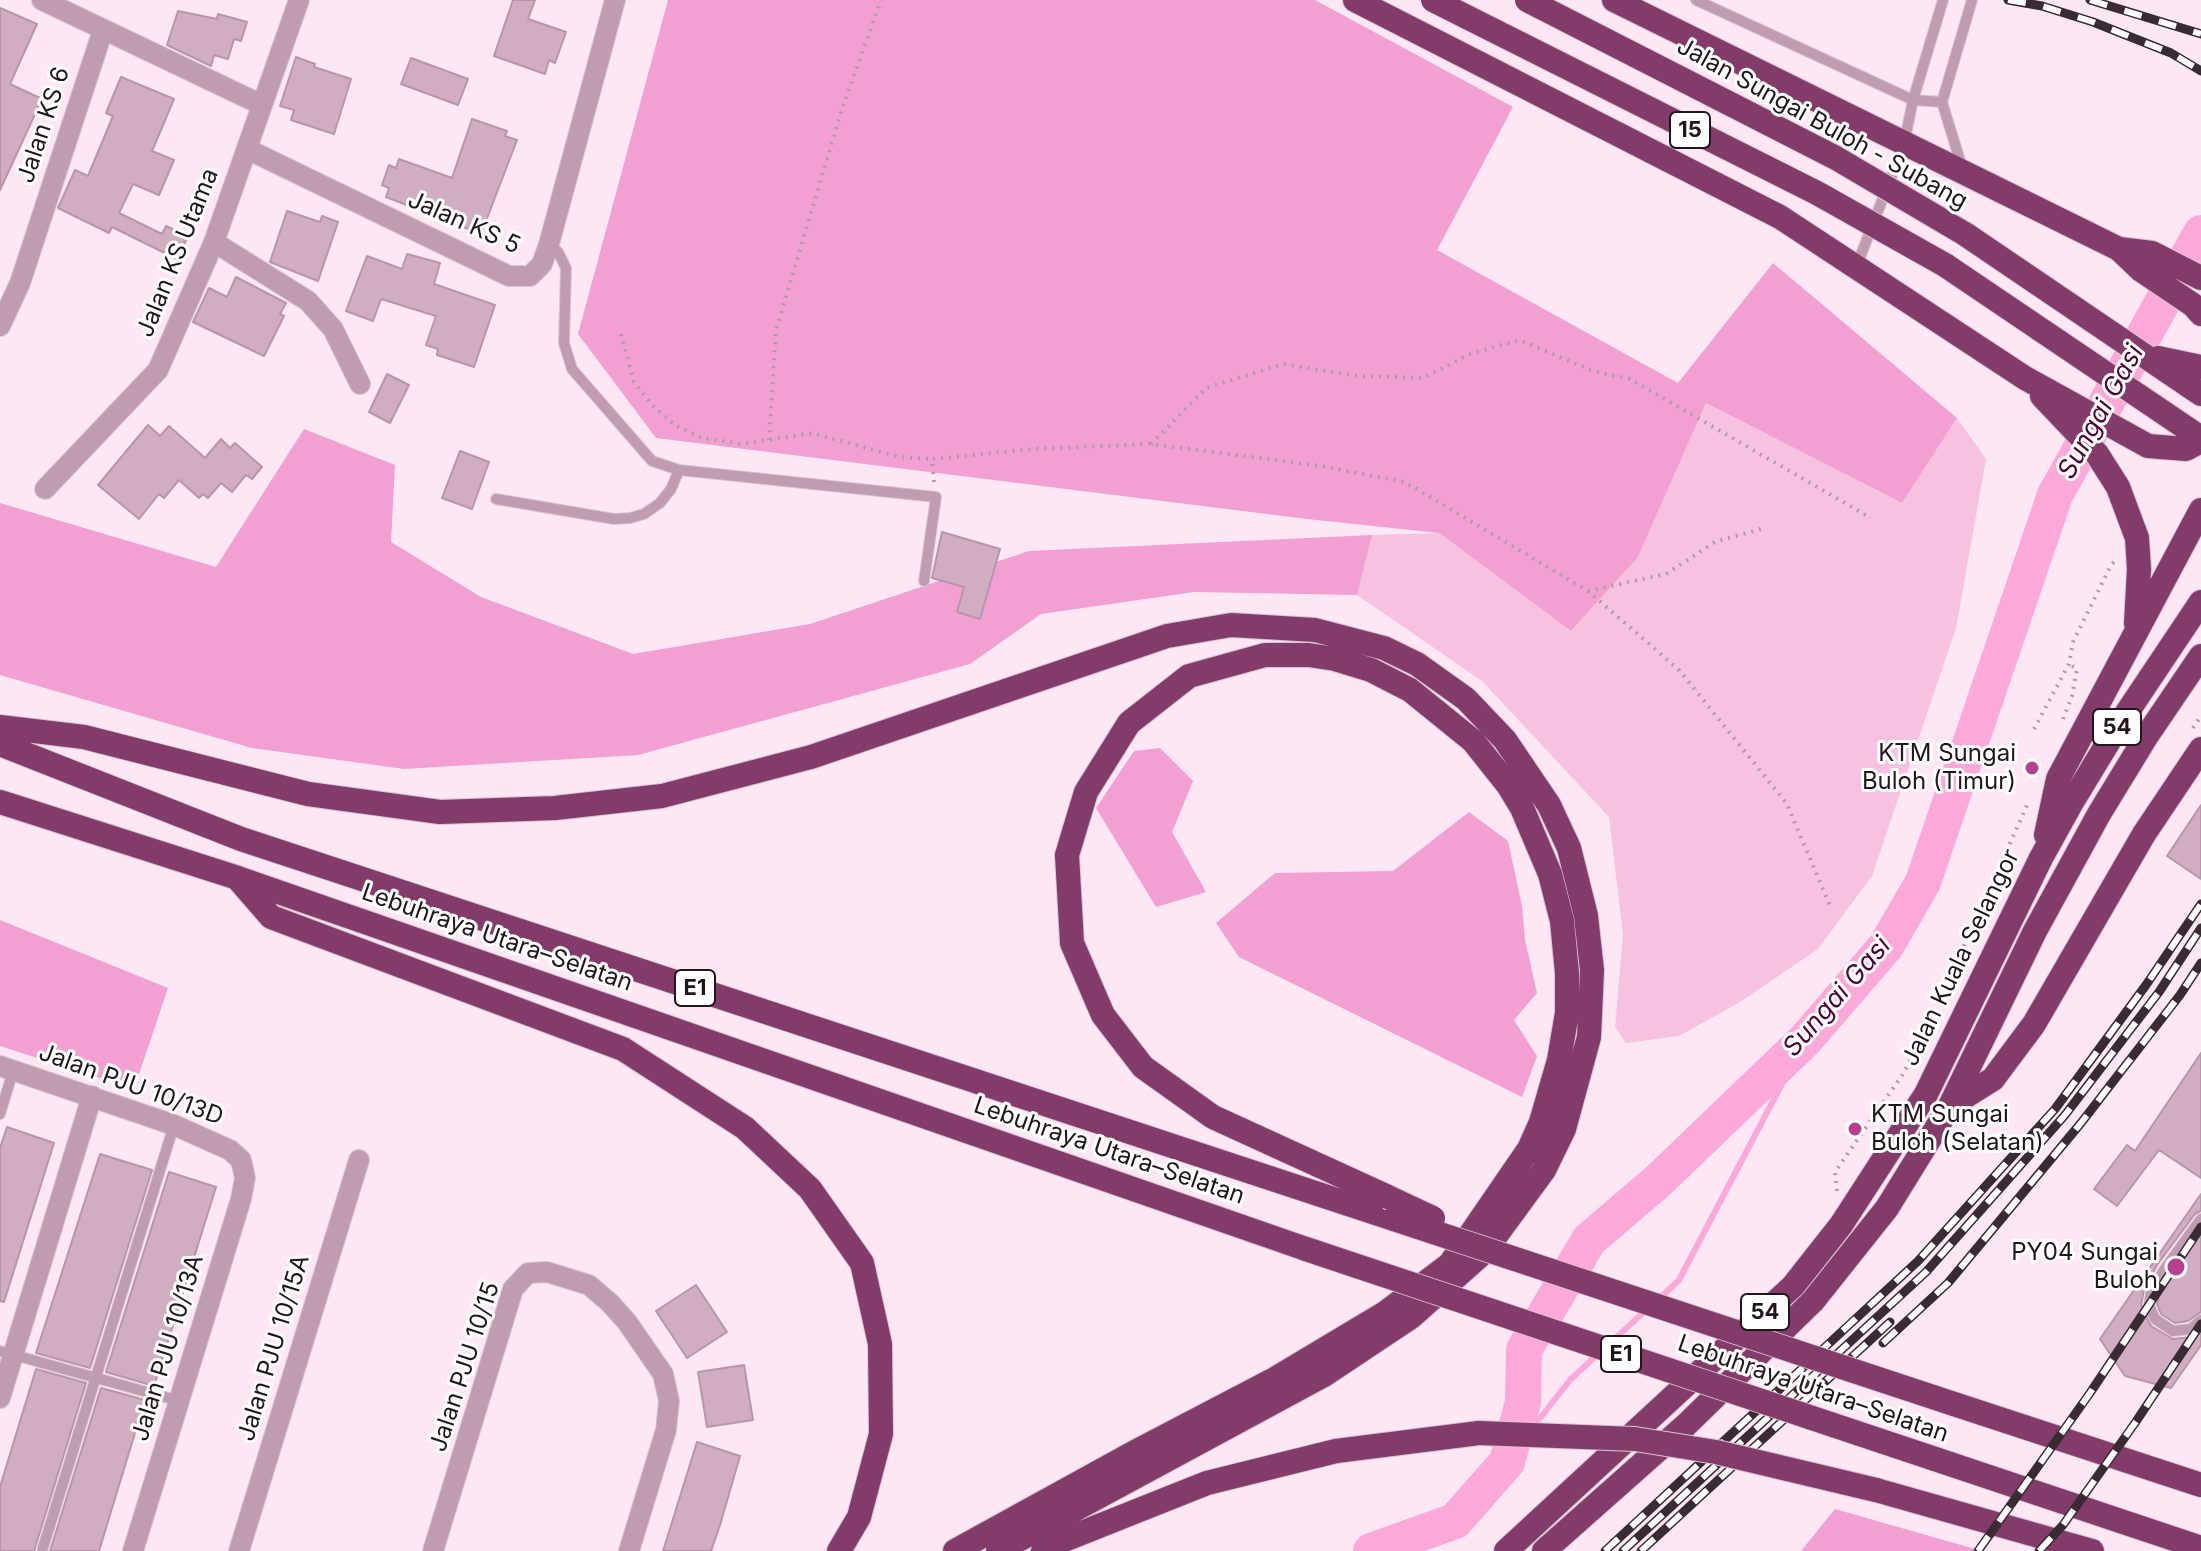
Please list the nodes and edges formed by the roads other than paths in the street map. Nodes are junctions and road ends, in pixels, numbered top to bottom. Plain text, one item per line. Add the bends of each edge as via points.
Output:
1 (42, 0) edge
2 (299, 0) edge
3 (615, 0) edge
4 (1355, 0) edge
5 (1433, 0) edge
6 (1527, 0) edge
7 (1614, 0) edge
8 (1696, 0) edge
9 (1943, 0) edge
10 (1972, 0) edge
11 (103, 30) junction
12 (1913, 100) junction
13 (1942, 102) junction
14 (262, 105) junction
15 (1904, 144) junction
16 (247, 149) junction
17 (1964, 173) junction
18 (214, 242) junction
19 (549, 244) junction
20 (2119, 249) junction
21 (1856, 267) junction
22 (2201, 278) edge
23 (2197, 309) edge
24 (0, 326) edge
25 (2144, 355) junction
26 (2201, 367) edge
27 (2025, 378) junction
28 (360, 384) dead end
29 (2201, 394) edge
30 (2201, 440) edge
31 (679, 470) junction
32 (45, 489) dead end
33 (496, 499) dead end
34 (2201, 510) edge
35 (924, 581) dead end
36 (2201, 602) edge
37 (2136, 630) junction
38 (2201, 656) edge
39 (0, 727) edge
40 (0, 744) edge
41 (2201, 749) edge
42 (0, 802) edge
43 (2041, 858) junction
44 (238, 878) junction
45 (7, 1068) edge
46 (92, 1096) junction
47 (1950, 1106) junction
48 (0, 1114) edge
49 (174, 1125) junction
50 (241, 1160) joint
51 (359, 1160) dead end
52 (1391, 1208) junction
53 (2201, 1219) edge
54 (2201, 1320) edge
55 (7, 1352) edge
56 (95, 1378) junction
57 (0, 1398) edge
58 (179, 1401) junction
59 (2201, 1485) edge
60 (2201, 1548) edge
61 (42, 1551) edge
62 (133, 1551) edge
63 (239, 1551) edge
64 (433, 1551) edge
65 (629, 1551) edge
66 (839, 1551) edge
67 (955, 1551) edge
68 (998, 1551) edge
69 (1043, 1551) edge
70 (1506, 1551) edge
71 (1544, 1551) edge
72 (2092, 1551) edge

1 - 11 street
2 - 14 street, Jalan KS Utama
3 - 19 street, Jalan KS 5
4 - 21 highway via 1780,217
5 - 30 highway, 15, bridge via 1817,193 1945,265
6 - 25 highway, Jalan Sungai Buloh - Subang / 15, bridge via 1836,158 1965,234
7 - 15 highway
8 - 12 lane
9 - 12 lane
10 - 13 lane
11 - 14 street
11 - 24 street, Jalan KS 6 via 20,283
12 - 13 lane
12 - 15 lane
13 - 17 lane
14 - 16 street, Jalan KS Utama
15 - 17 highway
15 - 21 lane
16 - 18 street, Jalan KS Utama
16 - 19 street, Jalan KS 5 via 509,276 530,276 542,264
17 - 20 highway
18 - 28 street via 308,301 333,329
18 - 32 street, Jalan KS Utama via 158,370
19 - 31 lane via 566,268 564,343 572,369 652,461
20 - 22 highway via 2152,253
20 - 23 highway
21 - 27 highway
25 - 26 highway
25 - 29 highway, Jalan Sungai Buloh - Subang / 15
27 - 30 highway via 2148,446 2186,449
27 - 37 highway via 2097,454 2118,487 2137,538
31 - 33 lane via 660,503 630,518
31 - 35 lane via 936,497
34 - 37 highway
36 - 43 highway, Jalan Kuala Selangor / 54 via 2120,723
37 - 43 highway via 2058,779
38 - 47 highway, 54 via 2099,814
39 - 68 highway via 84,737 308,794 440,812 555,808 662,796 811,757 1167,636 1231,625 1315,630 1384,648 1466,699 1505,740 1549,805 1569,848 1586,916 1592,970 1589,1037 1564,1129 1544,1170 1484,1252 1411,1317 1324,1375
40 - 52 highway, Lebuhraya Utara–Selatan / E1 via 241,839
41 - 47 highway via 2144,834 2034,1024 1993,1079
42 - 44 highway, Lebuhraya Utara–Selatan / E1
43 - 70 highway, Jalan Kuala Selangor / 54 via 1926,1094 1841,1225 1793,1286
44 - 60 highway, Lebuhraya Utara–Selatan / E1, bridge via 1306,1249
44 - 66 highway via 271,917 623,1049 745,1128 810,1189 862,1263 880,1344 881,1434 859,1517
45 - 46 street, Jalan PJU 10/13D
45 - 48 lane
46 - 49 street, Jalan PJU 10/13D
46 - 55 street
47 - 71 highway, 54 via 1887,1208 1813,1301 1686,1425
49 - 50 street, Jalan PJU 10/13D
49 - 56 lane
50 - 58 street, Jalan PJU 10/13A via 241,1199
51 - 63 street, Jalan PJU 10/15A
52 - 59 highway, Lebuhraya Utara–Selatan / E1, bridge via 1533,1265
52 - 67 highway via 1213,1117 1143,1067 1103,1015 1072,943 1067,855 1086,792 1129,723 1189,676 1265,655 1335,659 1410,690 1473,741 1522,808 1550,874 1567,973 1559,1060 1529,1149 1450,1264 1385,1313 1273,1380
53 - 54 lane via 2151,1293 2149,1305 2155,1319 2173,1331 2191,1329
55 - 56 lane
55 - 57 street
56 - 58 lane
56 - 61 lane
58 - 62 street, Jalan PJU 10/13A
64 - 65 street, Jalan PJU 10/15 via 513,1289 528,1273 547,1272 589,1285 610,1303 663,1374 669,1401 666,1430
69 - 72 highway, bridge via 1207,1483 1336,1451 1479,1433 1635,1439 1716,1452

